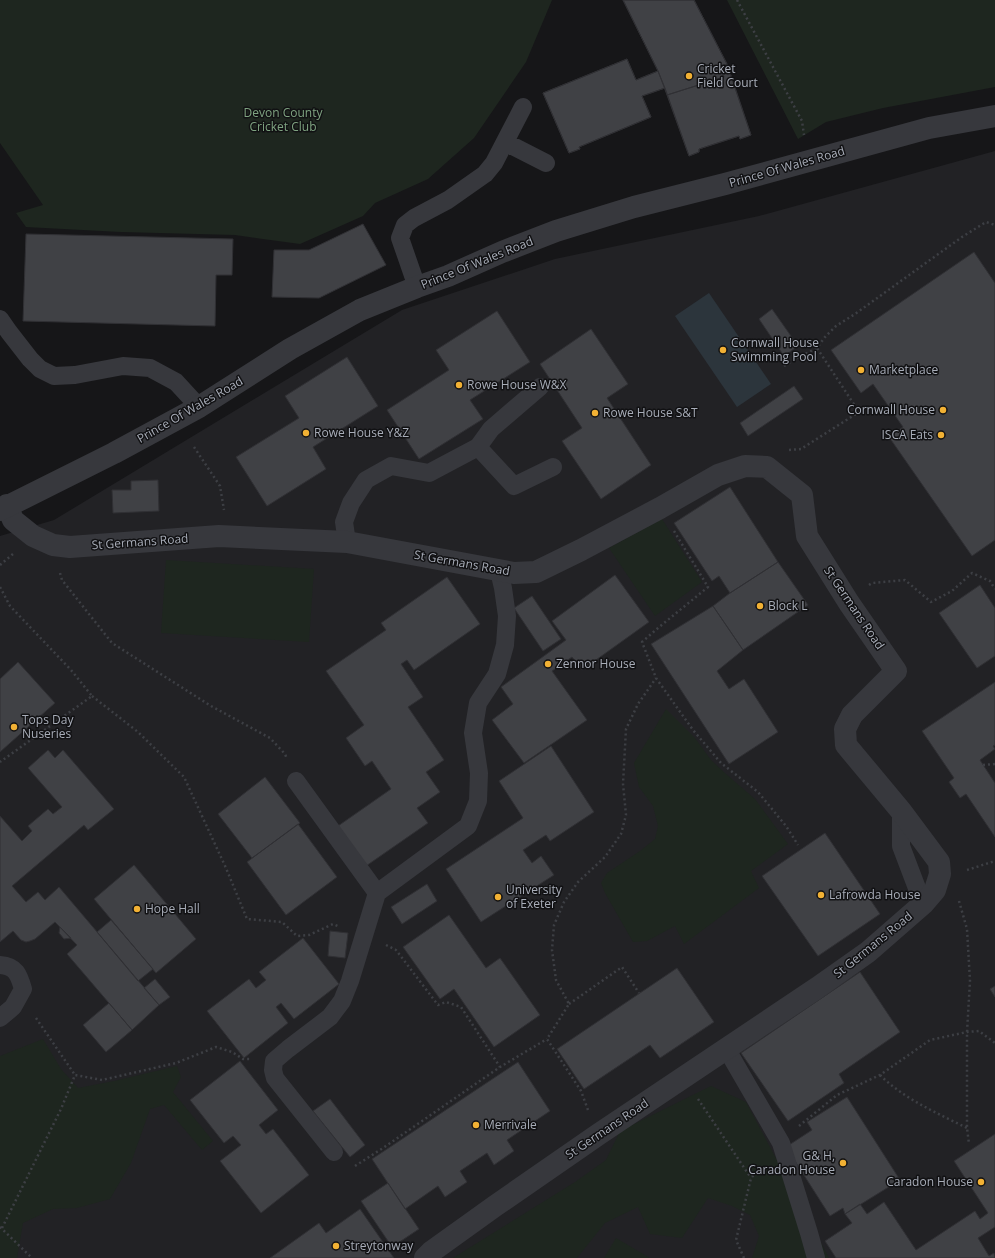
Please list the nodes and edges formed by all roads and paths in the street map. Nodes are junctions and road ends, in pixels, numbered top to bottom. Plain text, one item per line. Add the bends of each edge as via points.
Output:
1 (737, 0) edge
2 (523, 107) dead end
3 (995, 116) edge
4 (804, 137) dead end
5 (505, 142) junction
6 (546, 163) dead end
7 (995, 225) edge
8 (417, 287) junction
9 (0, 319) edge
10 (836, 326) dead end
11 (817, 348) dead end
12 (784, 366) dead end
13 (540, 387) dead end
14 (199, 407) junction
15 (194, 447) dead end
16 (478, 447) junction
17 (553, 467) dead end
18 (4, 508) edge
19 (660, 508) junction
20 (219, 536) junction
21 (347, 542) junction
22 (53, 546) junction
23 (499, 570) junction
24 (0, 587) edge
25 (995, 589) edge
26 (849, 603) junction
27 (656, 678) junction
28 (92, 696) junction
29 (0, 762) edge
30 (995, 764) edge
31 (983, 765) dead end
32 (296, 781) joint
33 (901, 811) junction
34 (798, 845) dead end
35 (938, 881) junction
36 (377, 893) junction
37 (923, 904) junction
38 (363, 936) junction
39 (0, 965) edge
40 (639, 993) dead end
41 (18, 997) junction
42 (569, 1004) junction
43 (0, 1018) edge
44 (967, 1032) junction
45 (547, 1040) junction
46 (995, 1043) edge
47 (726, 1048) junction
48 (274, 1061) junction
49 (500, 1067) junction
50 (75, 1075) junction
51 (880, 1075) junction
52 (684, 1078) junction
53 (581, 1092) dead end
54 (967, 1128) junction
55 (781, 1143) junction
56 (969, 1144) dead end
57 (334, 1152) joint
58 (752, 1178) junction
59 (1, 1228) edge
60 (32, 1258) edge
61 (425, 1258) edge
62 (744, 1258) edge
63 (816, 1258) edge

1 - 4 path via 802,121
2 - 5 lane
3 - 8 street, Prince Of Wales Road via 929,128 634,207 556,231
5 - 6 lane
5 - 8 lane via 485,174 448,200 405,225 400,238
7 - 10 path via 986,222 962,237
8 - 14 street, Prince Of Wales Road via 360,310
9 - 14 lane via 35,364 54,376 75,375 123,366 150,368 176,382
11 - 12 path
13 - 16 lane via 491,429
14 - 18 street, Prince Of Wales Road
15 - 20 path via 220,486 224,512
16 - 17 lane via 514,486
16 - 21 lane via 429,472 391,466 366,480 351,503 344,522
18 - 22 street, St Germans Road via 13,520 33,536
19 - 23 street, St Germans Road via 536,572 514,573
19 - 26 street, St Germans Road via 718,474 744,466 767,466 802,495 807,536
19 - 27 path via 708,587 642,642
20 - 21 street, St Germans Road
20 - 22 street, St Germans Road via 70,547
21 - 23 street, St Germans Road
22 - 32 path via 62,580 112,643 211,706 270,738 285,754
23 - 36 lane via 507,616 505,638 497,674 478,703 473,733 479,773 478,801 468,826
24 - 28 path via 10,606
25 - 26 path via 990,581 972,573 952,591 931,602 905,580 872,583
26 - 33 street, St Germans Road via 896,671 852,715 845,729 846,745
27 - 34 path via 693,730 721,763 758,792
27 - 42 path via 638,704 626,729 623,784 626,815 620,834 605,857 578,882 564,902 554,925 552,950 556,980
28 - 29 path
28 - 38 path via 138,732 184,777 247,920 282,922 297,936 309,935 332,924
30 - 31 path
32 - 36 lane
33 - 35 street, St Germans Road via 939,862
33 - 37 lane via 901,846
35 - 37 street, St Germans Road via 935,890
35 - 44 path via 959,902 967,929 970,981
36 - 38 lane
37 - 47 street, St Germans Road via 868,952
38 - 48 lane via 342,1001 330,1017
38 - 49 path via 396,950 438,1005 446,1002 461,1007
39 - 41 lane via 9,966 19,975 23,989
40 - 42 path via 622,967
41 - 43 lane via 13,1007
41 - 50 path via 33,1014
42 - 45 path
44 - 46 path via 979,1031
44 - 51 path via 930,1040
44 - 54 path
45 - 49 path
45 - 53 path
47 - 52 street, St Germans Road
47 - 55 lane
48 - 50 path via 243,1058 216,1047 176,1063 102,1080
48 - 57 lane via 275,1078
49 - 57 path via 358,1165 351,1167 341,1162
50 - 59 path via 61,1109
51 - 54 path via 891,1086
51 - 55 path via 836,1096
52 - 58 path
52 - 61 street, St Germans Road via 495,1206
54 - 56 path
55 - 58 path
55 - 63 lane
58 - 62 path via 736,1240
59 - 60 path

